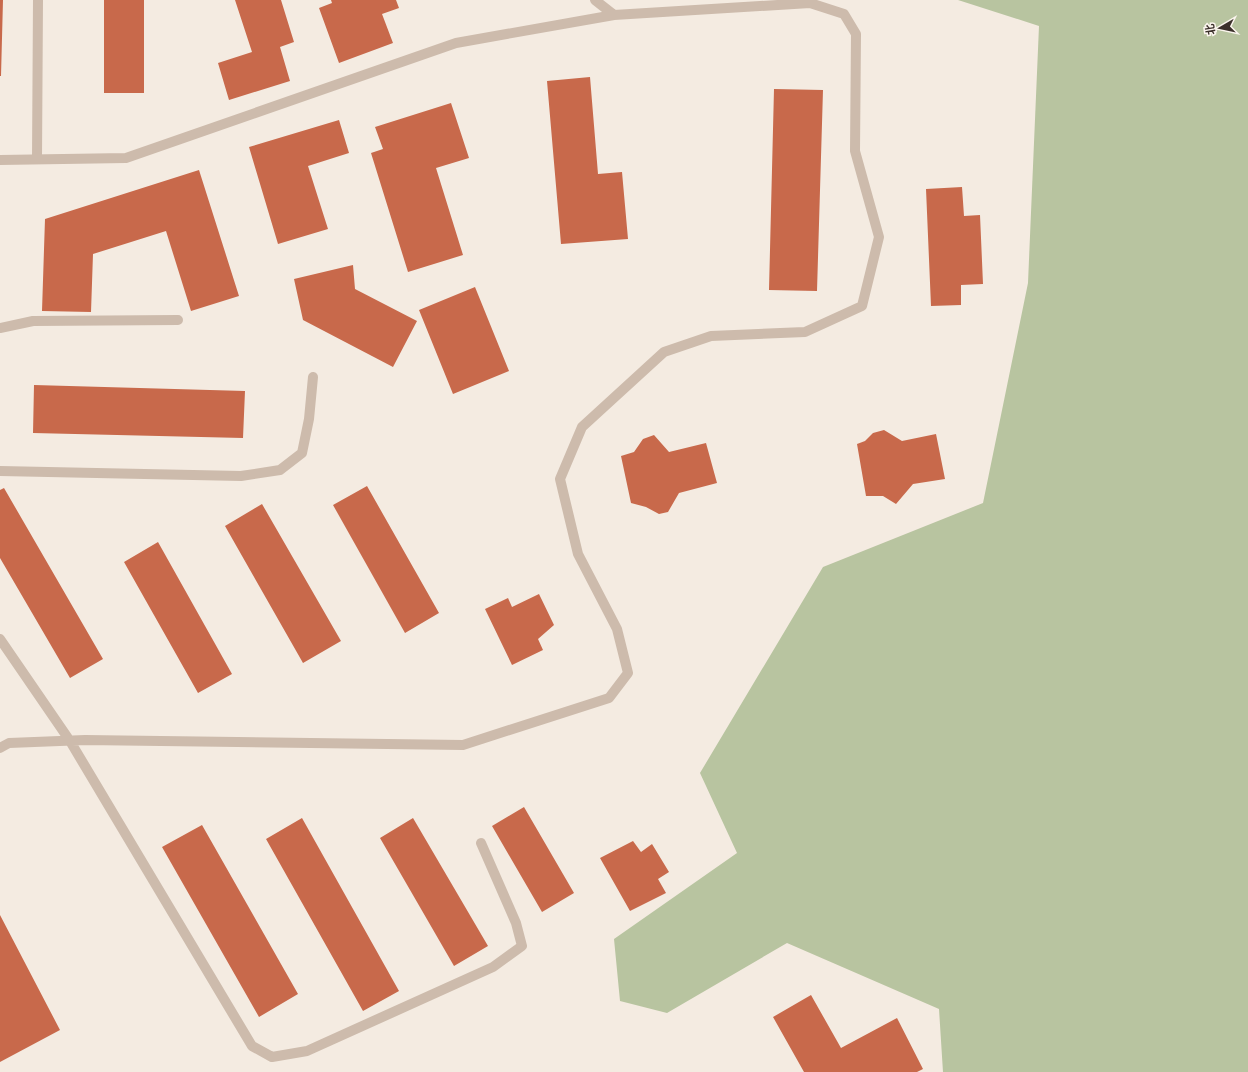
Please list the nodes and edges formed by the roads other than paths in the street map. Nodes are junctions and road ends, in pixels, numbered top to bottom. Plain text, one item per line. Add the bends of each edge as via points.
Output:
1 (38, 0) edge
2 (595, 0) edge
3 (614, 15) junction
4 (37, 159) junction
5 (0, 160) edge
6 (178, 320) dead end
7 (0, 328) edge
8 (313, 377) dead end
9 (0, 470) edge
10 (0, 639) edge
11 (70, 741) junction
12 (0, 748) edge
13 (481, 844) dead end

1 - 4 street
2 - 3 street
3 - 4 street via 456,43 126,158
3 - 11 street via 810,3 844,14 856,34 854,151 879,237 862,306 805,332 711,336 664,352 582,427 560,479 578,554 617,629 628,673 609,698 463,745
4 - 5 street
6 - 7 street via 33,321
8 - 9 street via 309,419 302,453 280,470 241,476
10 - 11 street
11 - 12 street via 9,743
11 - 13 street via 252,1046 272,1057 307,1051 493,967 522,946 516,923

